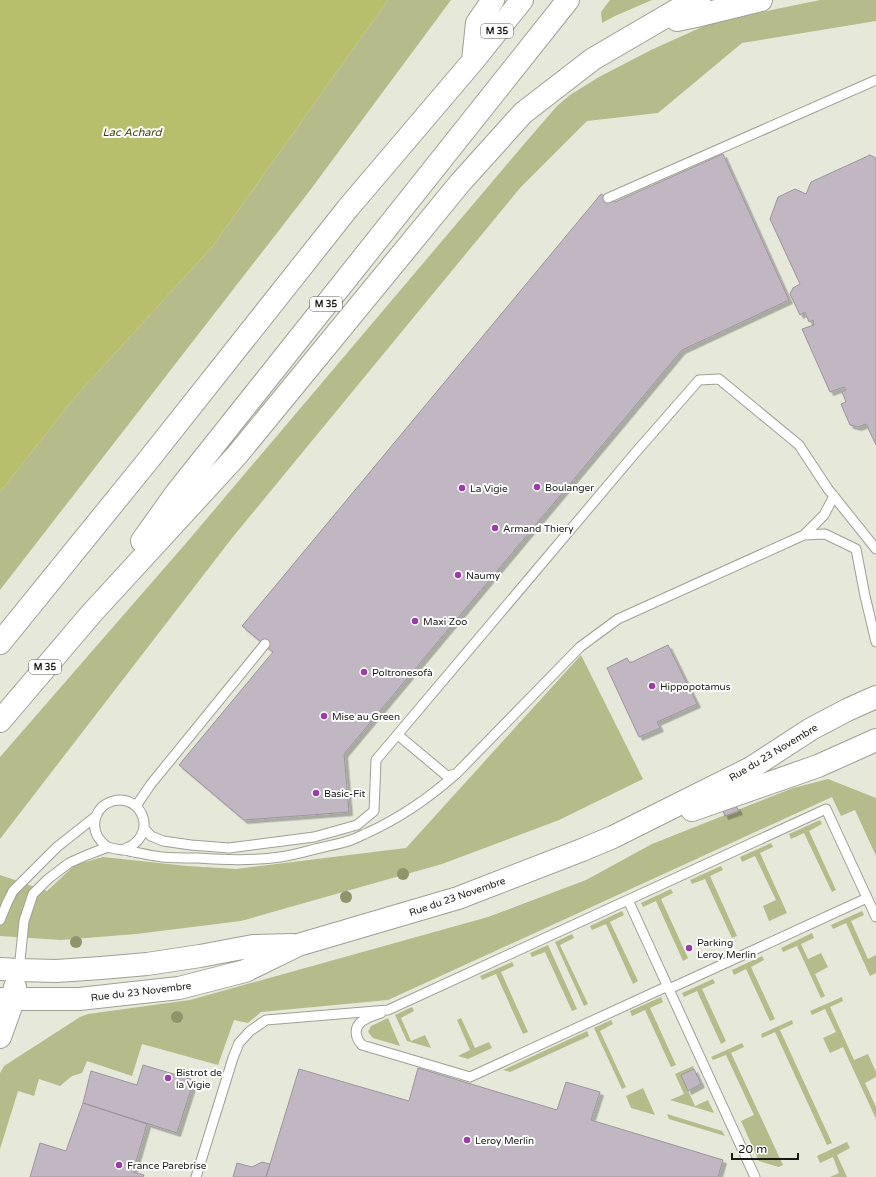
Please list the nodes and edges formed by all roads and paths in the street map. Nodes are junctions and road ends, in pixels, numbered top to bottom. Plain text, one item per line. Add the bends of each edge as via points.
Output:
1 (493, 0) edge
2 (522, 0) edge
3 (568, 0) edge
4 (699, 0) edge
5 (761, 0) edge
6 (652, 24) junction
7 (473, 61) junction
8 (876, 80) edge
9 (608, 198) dead end
10 (834, 496) junction
11 (804, 534) junction
12 (876, 549) edge
13 (91, 614) junction
14 (876, 642) edge
15 (0, 643) edge
16 (264, 644) dead end
17 (876, 697) edge
18 (0, 721) edge
19 (398, 735) junction
20 (868, 743) edge
21 (456, 774) junction
22 (136, 806) junction
23 (95, 817) junction
24 (144, 828) junction
25 (613, 837) junction
26 (108, 847) junction
27 (122, 850) junction
28 (867, 898) junction
29 (628, 900) junction
30 (876, 917) edge
31 (0, 920) edge
32 (298, 945) junction
33 (9, 970) edge
34 (668, 988) junction
35 (6, 999) edge
36 (388, 1010) junction
37 (0, 1037) edge
38 (196, 1177) edge
39 (755, 1177) edge

1 - 7 main road via 477,23
2 - 7 main road, M 35
3 - 13 main road, M 35 via 177,492
4 - 6 main road
5 - 6 main road
6 - 13 main road via 593,59 523,113 460,183 237,455
7 - 15 main road, M 35 via 348,208 142,469
8 - 9 lane
10 - 11 lane via 824,515
10 - 12 lane
10 - 19 lane via 799,445 719,379 699,380
11 - 14 lane via 825,534 856,549
11 - 21 lane via 618,619 580,647
13 - 18 main road, M 35
16 - 22 lane
17 - 25 main road, Rue du 23 Novembre via 811,729 751,768
19 - 21 lane via 447,776
19 - 24 lane via 376,760 374,811 357,825 314,837 229,848 191,846 163,841 151,836
20 - 25 main road, Rue du 23 Novembre via 818,766
21 - 27 lane via 385,825 351,840 280,857 237,860 162,857
22 - 23 lane via 121,800 112,801 105,804
22 - 24 lane via 144,820
23 - 26 lane via 96,834
23 - 31 lane via 56,847 13,891
24 - 27 lane via 136,842
25 - 32 main road, Rue du 23 Novembre via 458,898
26 - 27 lane
26 - 33 lane via 69,863 33,894
28 - 29 lane via 826,809
28 - 30 lane
28 - 34 lane
29 - 34 lane
29 - 36 lane
32 - 33 main road, Rue du 23 Novembre via 253,946 147,964 101,968 56,971
32 - 35 main road, Rue du 23 Novembre via 245,972 180,988 79,999
33 - 35 main road
34 - 36 lane via 470,1077 362,1045 356,1037 361,1022
34 - 39 lane
35 - 37 main road via 5,1026
36 - 38 lane via 266,1020 250,1030 239,1043 233,1058

